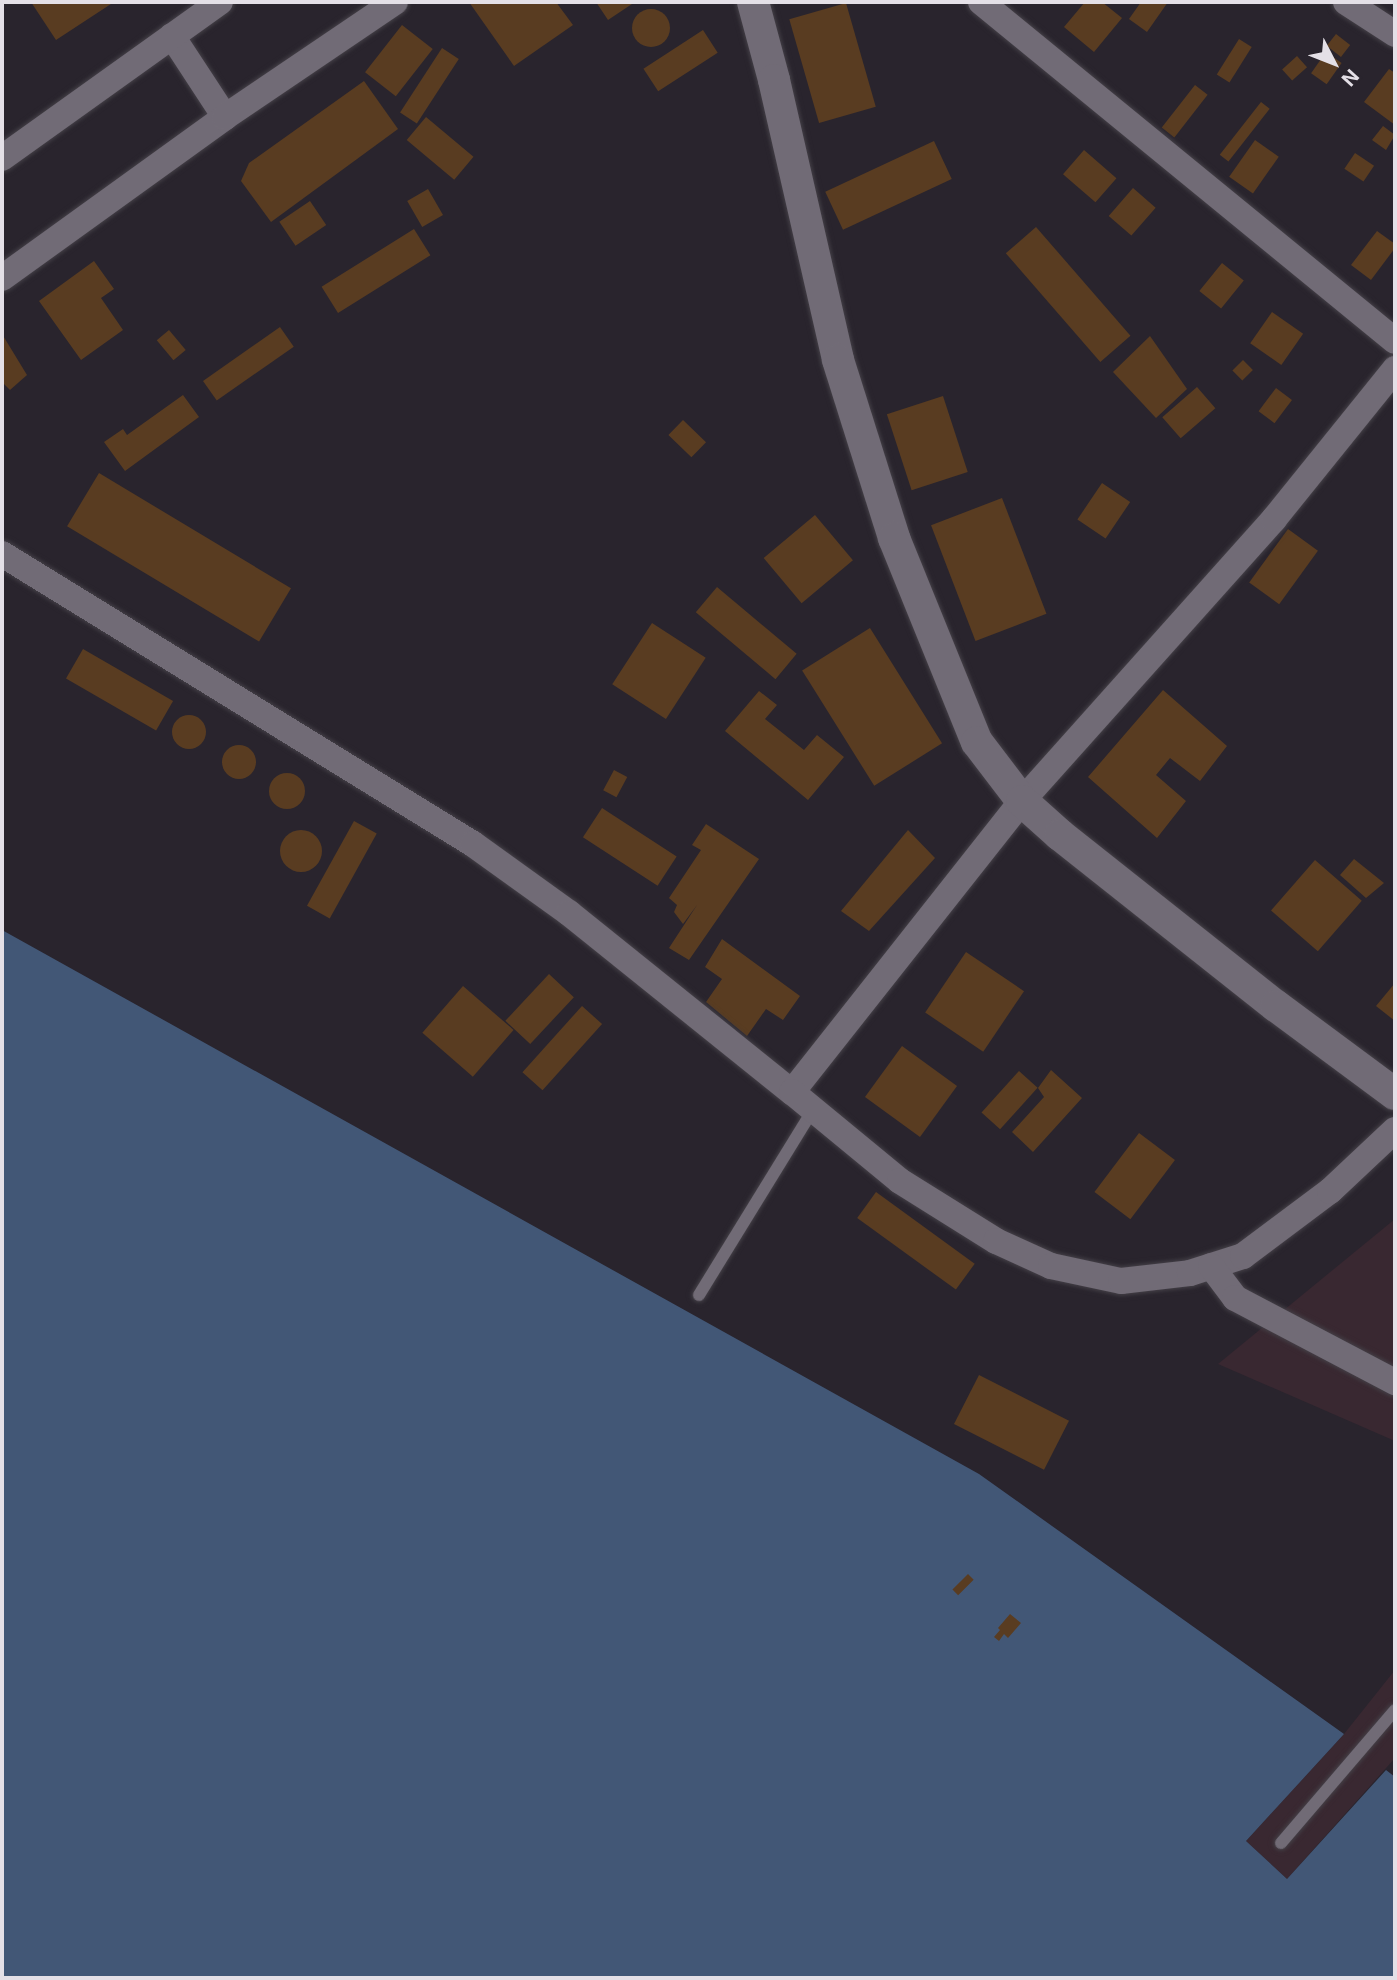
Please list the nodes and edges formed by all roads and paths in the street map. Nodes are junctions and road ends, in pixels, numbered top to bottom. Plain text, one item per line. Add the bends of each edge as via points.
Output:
1 (220, 2) edge
2 (396, 2) edge
3 (753, 2) edge
4 (981, 2) edge
5 (1346, 2) edge
6 (1395, 34) edge
7 (172, 36) junction
8 (226, 117) junction
9 (5, 147) edge
10 (2, 278) edge
11 (1395, 341) edge
12 (1395, 369) edge
13 (2, 554) edge
14 (1022, 801) junction
15 (792, 1092) junction
16 (1395, 1094) edge
17 (813, 1110) junction
18 (1395, 1130) edge
19 (1211, 1266) junction
20 (699, 1295) dead end
21 (1395, 1382) edge
22 (1395, 1710) edge
23 (1281, 1843) dead end

1 - 7 street
2 - 8 street
3 - 14 street via 838,360 894,538 978,742
4 - 11 street
5 - 6 street
7 - 8 street
7 - 9 street
8 - 10 street
12 - 14 street via 1274,519
13 - 15 street via 473,844 569,913
14 - 15 street
14 - 16 street via 1276,1006
15 - 17 street
17 - 19 street via 900,1181 996,1241 1051,1266 1121,1281
17 - 20 lane
18 - 19 street via 1330,1191 1243,1256
19 - 21 street via 1235,1298
22 - 23 lane

